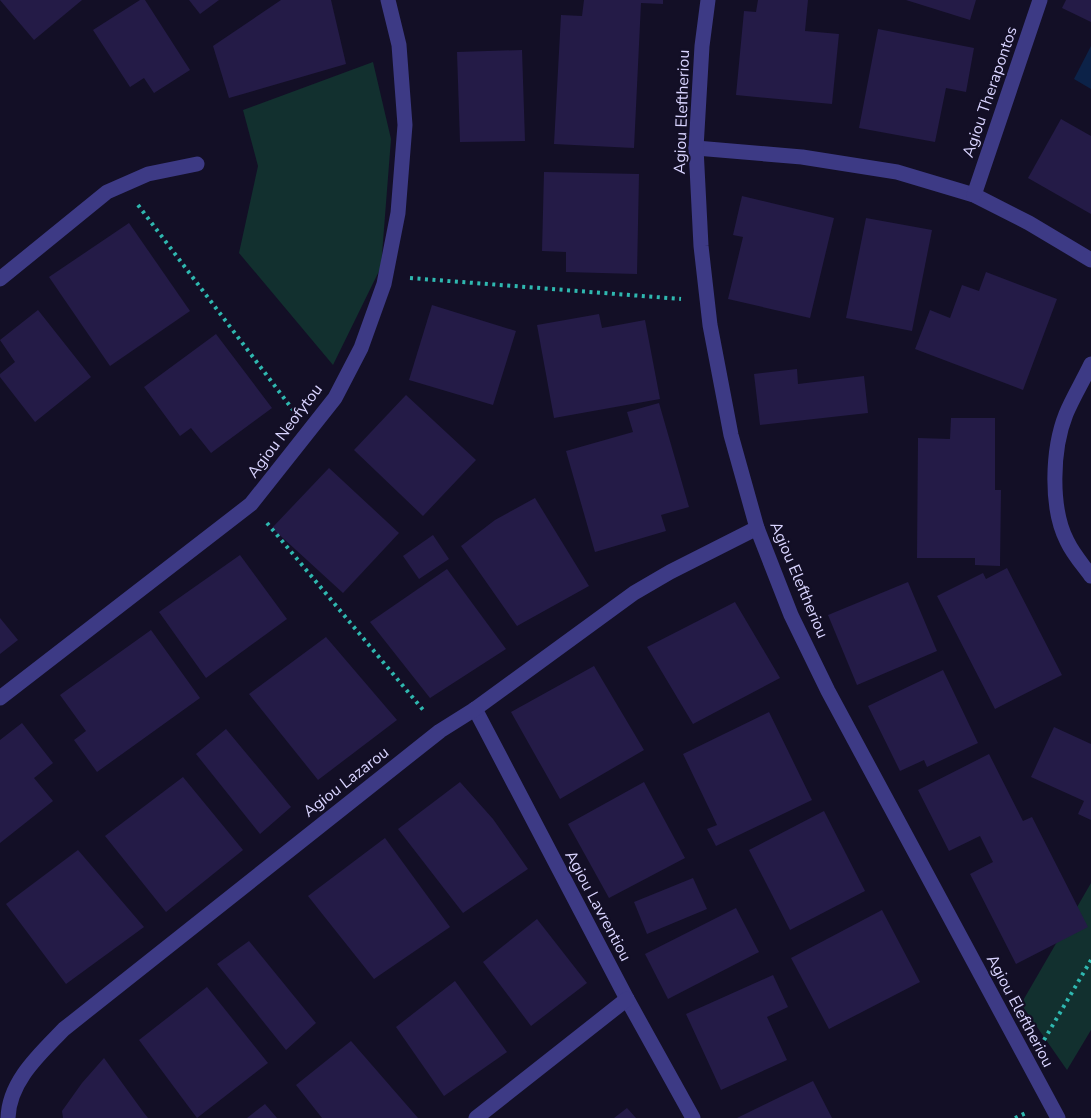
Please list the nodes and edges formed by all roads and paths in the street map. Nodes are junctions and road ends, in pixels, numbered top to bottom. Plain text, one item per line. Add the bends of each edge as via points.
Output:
1 (388, 0) edge
2 (708, 0) edge
3 (1040, 0) edge
4 (696, 148) junction
5 (197, 164) dead end
6 (122, 185) junction
7 (974, 195) junction
8 (1091, 260) edge
9 (386, 276) junction
10 (0, 279) edge
11 (708, 302) junction
12 (1091, 364) edge
13 (310, 432) junction
14 (251, 504) junction
15 (757, 528) junction
16 (1091, 576) edge
17 (0, 698) edge
18 (475, 709) junction
19 (440, 731) junction
20 (1091, 960) edge
21 (627, 999) junction
22 (1029, 1066) junction
23 (8, 1118) edge
24 (476, 1118) edge
25 (693, 1118) edge
26 (1058, 1118) edge

1 - 9 street, Agiou Neofytou via 399,45 405,125 398,213
2 - 4 street, Agiou Eleftheriou
3 - 7 street, Agiou Therapontos
4 - 7 street via 843,162 897,172
4 - 11 street, Agiou Eleftheriou
5 - 6 street via 148,174
6 - 10 street via 107,192
6 - 13 path
7 - 8 street
9 - 11 path
9 - 13 street, Agiou Neofytou via 361,348 335,398
11 - 15 street, Agiou Eleftheriou via 731,435
12 - 16 street via 1066,415 1056,471 1059,519 1067,542
13 - 14 street, Agiou Neofytou
14 - 17 street, Agiou Neofytou
14 - 19 path
15 - 18 street, Agiou Lazarou via 634,593
15 - 22 street, Agiou Eleftheriou via 791,615 828,691
18 - 19 street, Agiou Lazarou
18 - 21 street, Agiou Lavrentiou
19 - 23 street, Agiou Lazarou via 64,1029 15,1088
20 - 22 path
21 - 24 street
21 - 25 street, Agiou Lavrentiou
22 - 26 street, Agiou Eleftheriou

